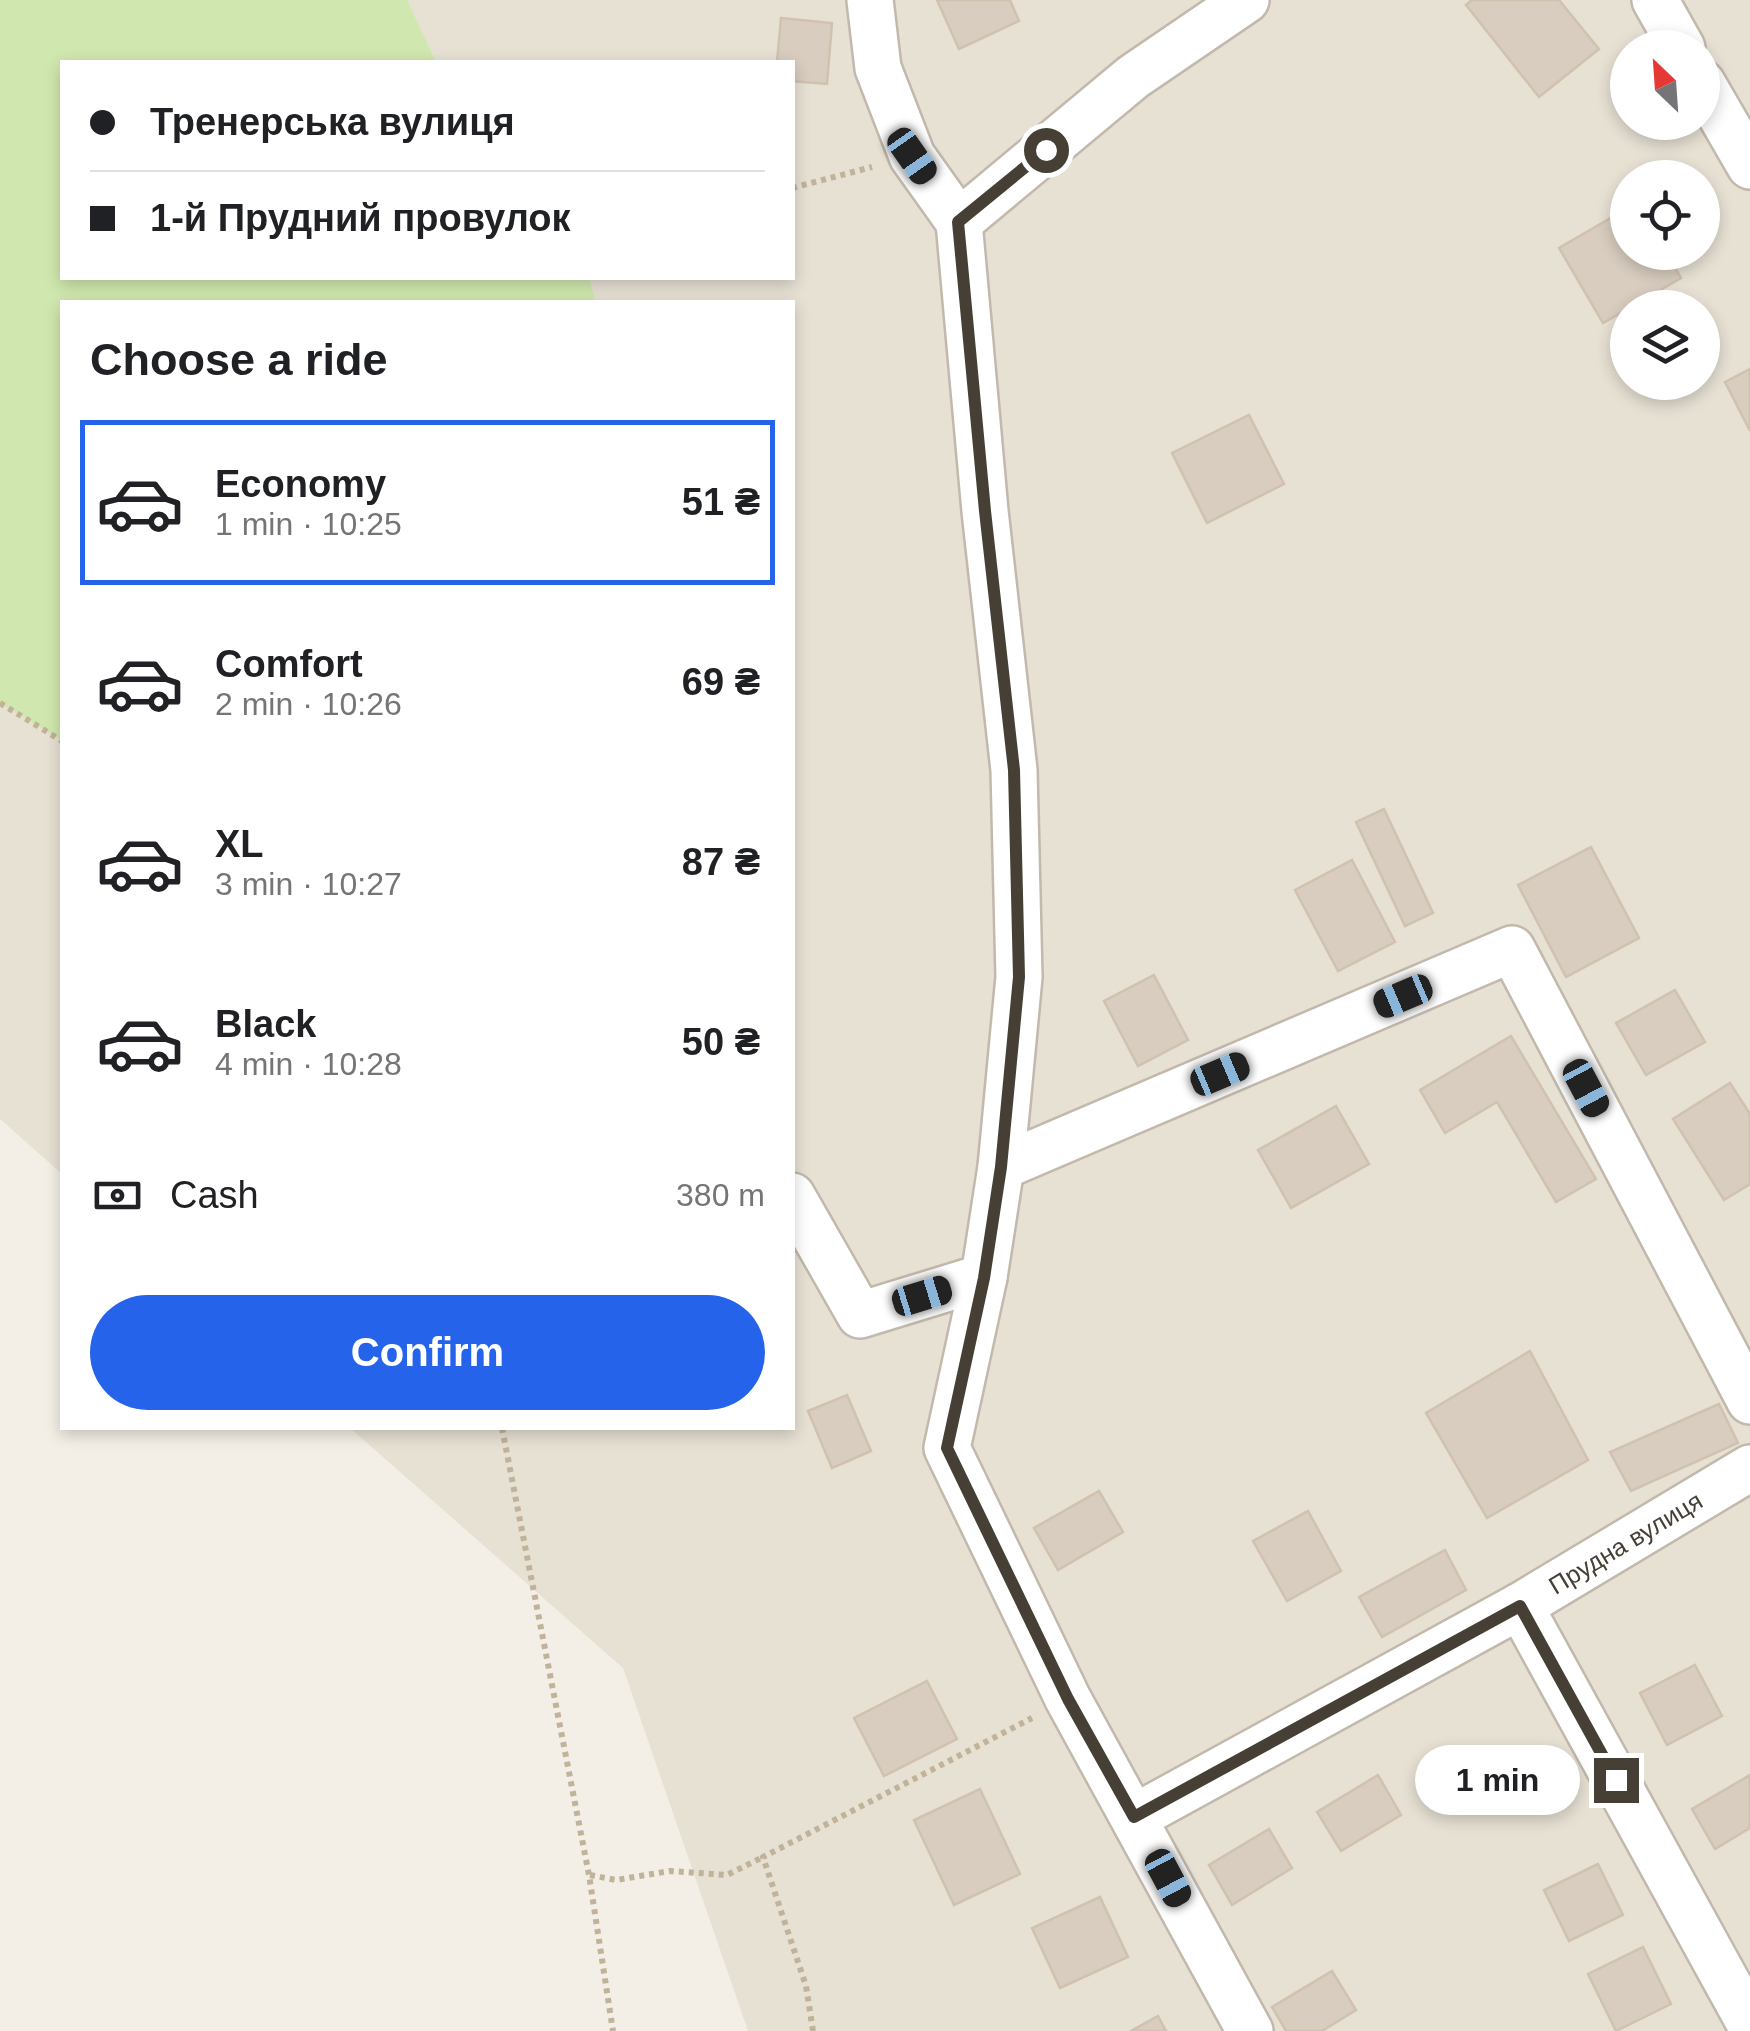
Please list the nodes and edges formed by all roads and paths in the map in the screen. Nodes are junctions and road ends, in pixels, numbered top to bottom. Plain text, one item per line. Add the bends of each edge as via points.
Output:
1 (870, 0) edge
2 (1246, 0) edge
3 (1655, 0) edge
4 (1672, 30) edge
5 (1720, 115) edge
6 (912, 156) junction
7 (1750, 166) edge
8 (795, 187) edge
9 (958, 222) junction
10 (0, 703) edge
11 (60, 740) edge
12 (1001, 1167) junction
13 (795, 1201) edge
14 (984, 1278) junction
15 (1750, 1401) edge
16 (502, 1430) edge
17 (1750, 1468) edge
18 (1520, 1606) junction
19 (1068, 1699) junction
20 (1134, 1817) junction
21 (764, 1857) junction
22 (589, 1875) junction
23 (1750, 2024) edge
24 (613, 2031) edge
25 (813, 2031) edge
26 (1250, 2031) edge

1 - 6 street via 878,68
2 - 9 street via 1132,77
3 - 4 street
5 - 7 street
6 - 8 path
6 - 9 street
9 - 12 street via 1014,770 1019,977
10 - 11 path
12 - 14 street
12 - 15 street via 1512,949
13 - 14 street via 860,1316
14 - 19 street via 947,1448
16 - 22 path
17 - 18 street, Прудна вулиця
18 - 20 street, Прудна вулиця
18 - 23 street
19 - 20 street
19 - 21 path
20 - 26 street
21 - 22 path via 727,1875
21 - 25 path via 806,1986
22 - 24 path

